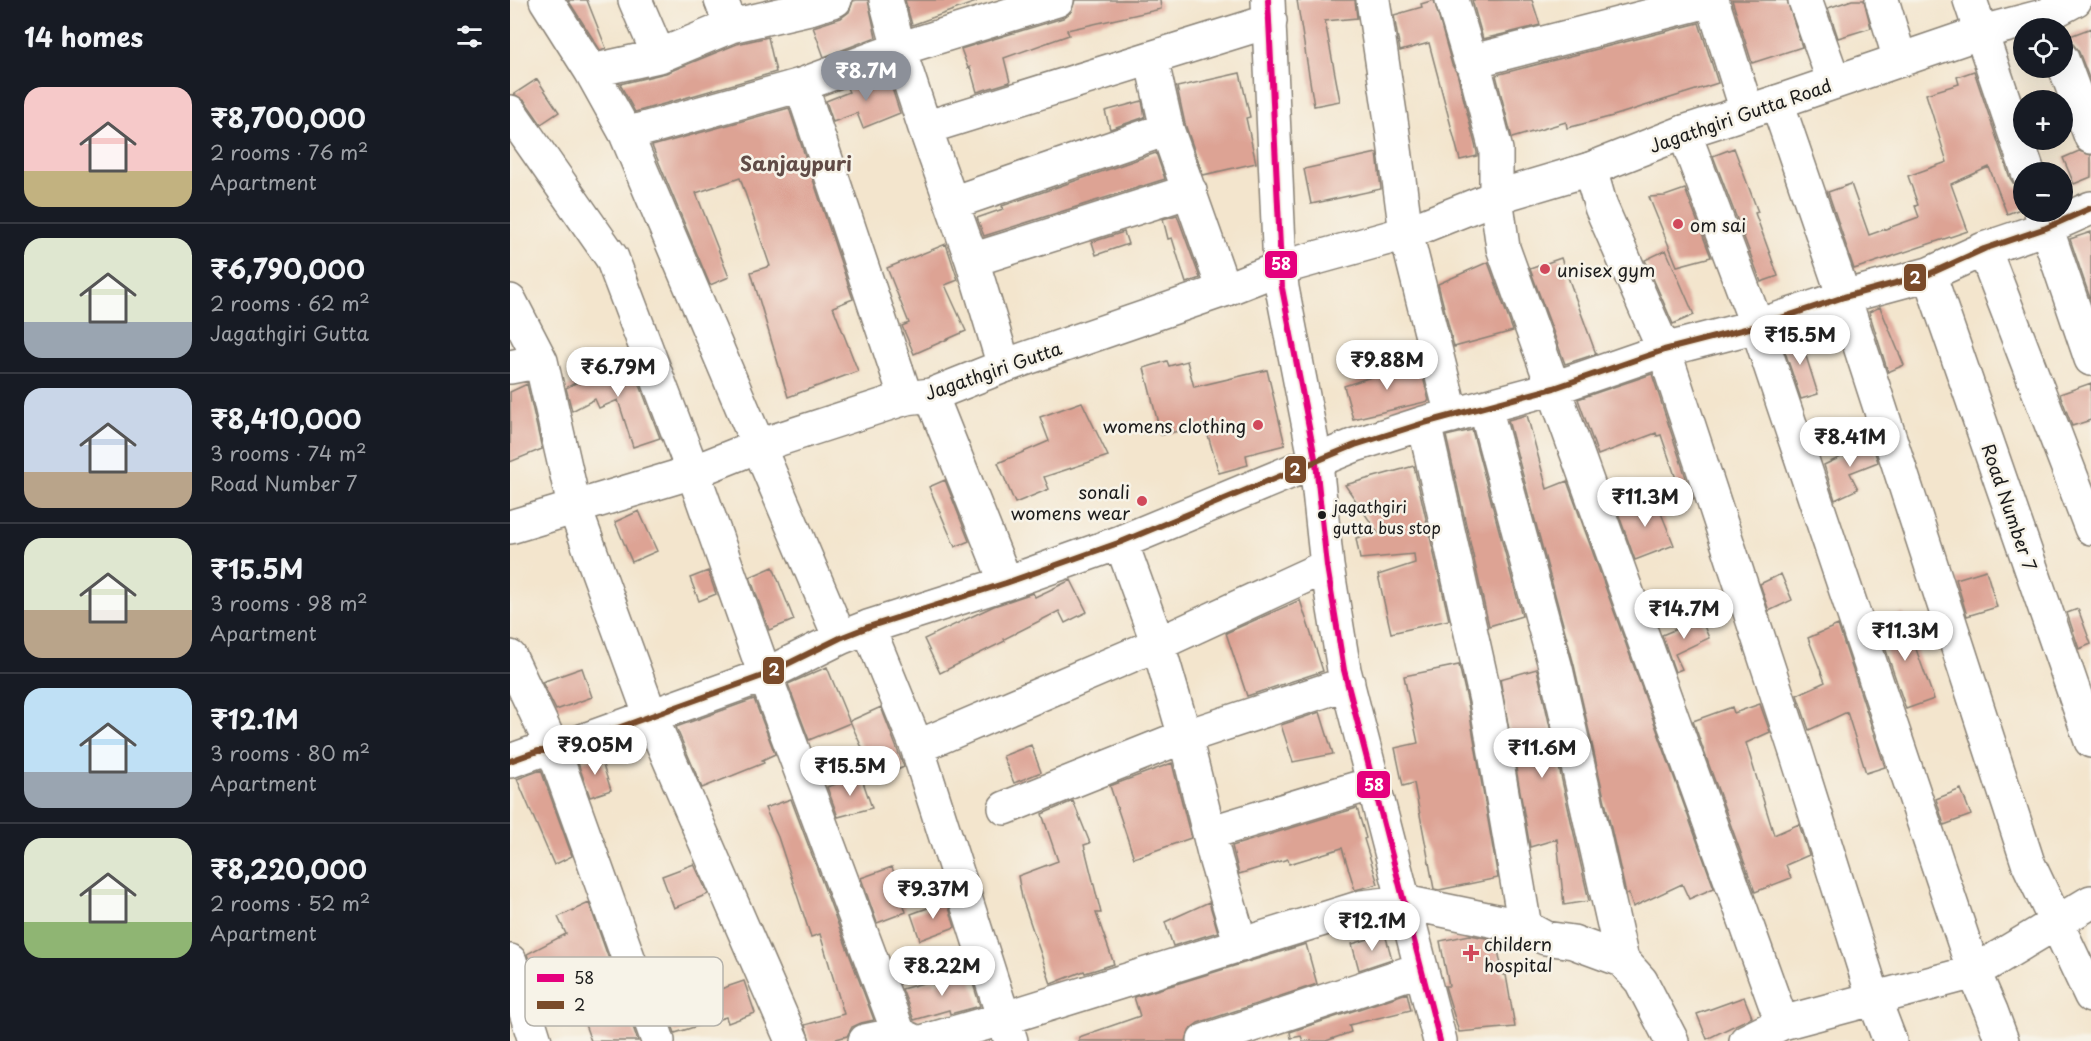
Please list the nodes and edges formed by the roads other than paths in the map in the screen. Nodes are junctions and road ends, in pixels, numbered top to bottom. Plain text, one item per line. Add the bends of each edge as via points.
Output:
1 (546, 0) edge
2 (635, 0) edge
3 (886, 0) edge
4 (1057, 0) edge
5 (1373, 0) edge
6 (1452, 0) edge
7 (1712, 0) edge
8 (1805, 0) edge
9 (1882, 0) edge
10 (1970, 0) edge
11 (2075, 0) edge
12 (817, 3) edge
13 (1269, 11) edge
14 (726, 13) edge
15 (2046, 14) edge
16 (1982, 32) junction
17 (899, 49) junction
18 (659, 56) junction
19 (1150, 58) junction
20 (1900, 60) junction
21 (1473, 61) junction
22 (591, 71) junction
23 (2069, 78) edge
24 (1834, 82) junction
25 (801, 84) junction
26 (1777, 102) junction
27 (1747, 111) junction
28 (510, 112) edge
29 (925, 128) junction
30 (1167, 129) junction
31 (1684, 132) junction
32 (626, 134) junction
33 (2091, 137) edge
34 (2025, 162) edge
35 (1590, 169) junction
36 (1190, 191) junction
37 (1496, 197) junction
38 (952, 202) junction
39 (2091, 208) edge
40 (2073, 212) edge
41 (2039, 222) edge
42 (2044, 222) edge
43 (1406, 233) junction
44 (1984, 249) junction
45 (972, 260) junction
46 (1280, 268) junction
47 (1929, 274) junction
48 (1224, 290) junction
49 (1844, 297) junction
50 (510, 301) edge
51 (1757, 326) junction
52 (1664, 350) junction
53 (2091, 359) edge
54 (526, 364) edge
55 (1004, 366) junction
56 (1554, 388) junction
57 (918, 396) junction
58 (1485, 407) junction
59 (1438, 419) junction
60 (758, 446) junction
61 (1316, 463) junction
62 (693, 472) junction
63 (574, 506) junction
64 (510, 527) edge
65 (2091, 528) edge
66 (1121, 542) junction
67 (1327, 566) junction
68 (1006, 583) junction
69 (854, 633) junction
70 (1158, 644) junction
71 (510, 657) edge
72 (765, 675) junction
73 (1348, 683) junction
74 (651, 717) junction
75 (1185, 737) junction
76 (2091, 741) edge
77 (917, 747) junction
78 (554, 751) junction
79 (510, 761) edge
80 (1374, 783) junction
81 (1005, 808) dead end
82 (1209, 833) junction
83 (1404, 902) junction
84 (2091, 902) edge
85 (2057, 923) junction
86 (1525, 927) junction
87 (1241, 945) junction
88 (628, 957) edge
89 (1622, 960) junction
90 (510, 961) edge
91 (1421, 969) junction
92 (1974, 972) junction
93 (2091, 996) edge
94 (1874, 999) junction
95 (525, 1009) edge
96 (1782, 1023) junction
97 (530, 1026) edge
98 (653, 1026) edge
99 (1008, 1030) edge
100 (912, 1039) edge
101 (535, 1041) edge
102 (658, 1041) edge
103 (792, 1041) edge
104 (865, 1041) edge
105 (1204, 1041) edge
106 (1440, 1041) edge
107 (1672, 1041) edge
108 (1746, 1041) edge
109 (1890, 1041) edge
110 (2002, 1041) edge

1 - 22 street
2 - 18 street
3 - 17 street
4 - 17 street
5 - 43 street
6 - 21 street
7 - 21 street
7 - 27 street
8 - 24 street
9 - 20 street
10 - 16 street
11 - 15 street, Jagathgiri Gutta Road
12 - 14 street
13 - 19 street
13 - 46 street
14 - 18 street
15 - 16 street, Jagathgiri Gutta Road
16 - 20 street, Jagathgiri Gutta Road
16 - 34 street
17 - 25 street
17 - 29 street
18 - 22 street
19 - 29 street
19 - 30 street
20 - 24 street, Jagathgiri Gutta Road
21 - 37 street via 1496,150
22 - 32 street
23 - 33 street
24 - 26 street, Jagathgiri Gutta Road
25 - 32 street
25 - 57 street
26 - 27 street, Jagathgiri Gutta Road
26 - 49 street
27 - 31 street, Jagathgiri Gutta Road
28 - 62 street via 612,258
29 - 38 street
30 - 36 street
30 - 38 street
31 - 35 street, Jagathgiri Gutta Road
31 - 51 street
32 - 60 street
35 - 37 street, Jagathgiri Gutta Road
35 - 52 street via 1601,207
36 - 45 street
36 - 48 street
37 - 43 street, Jagathgiri Gutta Road
37 - 56 street via 1503,248
38 - 45 street
39 - 40 street
41 - 44 street
42 - 53 street
43 - 46 street, Jagathgiri Gutta
43 - 59 street
44 - 47 street
44 - 65 street
45 - 55 street
46 - 48 street, Jagathgiri Gutta
46 - 61 street
47 - 49 street
47 - 76 street, Road Number 7
48 - 55 street, Jagathgiri Gutta
49 - 51 street
49 - 85 street via 2028,863
50 - 54 street
51 - 52 street
51 - 92 street
52 - 56 street
52 - 94 street
54 - 63 street
55 - 57 street, Jagathgiri Gutta
56 - 58 street
56 - 96 street
57 - 60 street, Jagathgiri Gutta
57 - 68 street
58 - 59 street
58 - 89 street via 1556,669
59 - 61 street via 1355,445
59 - 86 street
60 - 62 street, Jagathgiri Gutta
60 - 69 street
61 - 66 street
61 - 67 street
62 - 63 street, Jagathgiri Gutta
62 - 72 street
63 - 64 street, Jagathgiri Gutta
63 - 74 street
66 - 68 street
66 - 70 street
67 - 70 street
67 - 73 street
68 - 69 street
69 - 72 street
69 - 77 street
70 - 75 street
70 - 77 street
71 - 78 street
72 - 74 street
72 - 100 street
73 - 75 street
73 - 80 street
74 - 78 street
74 - 103 street
75 - 81 street
75 - 82 street
77 - 99 street
78 - 79 street via 538,751
78 - 88 street
80 - 82 street
80 - 83 street
82 - 87 street
83 - 86 street
83 - 87 street via 1362,907
83 - 91 street
84 - 85 street
85 - 92 street
85 - 93 street
86 - 89 street via 1545,938 1574,942
87 - 99 street
89 - 107 street via 1641,981
90 - 95 street
91 - 105 street
91 - 106 street
92 - 94 street
92 - 110 street
94 - 96 street
94 - 109 street
96 - 108 street
97 - 101 street
98 - 102 street
99 - 100 street
100 - 104 street

